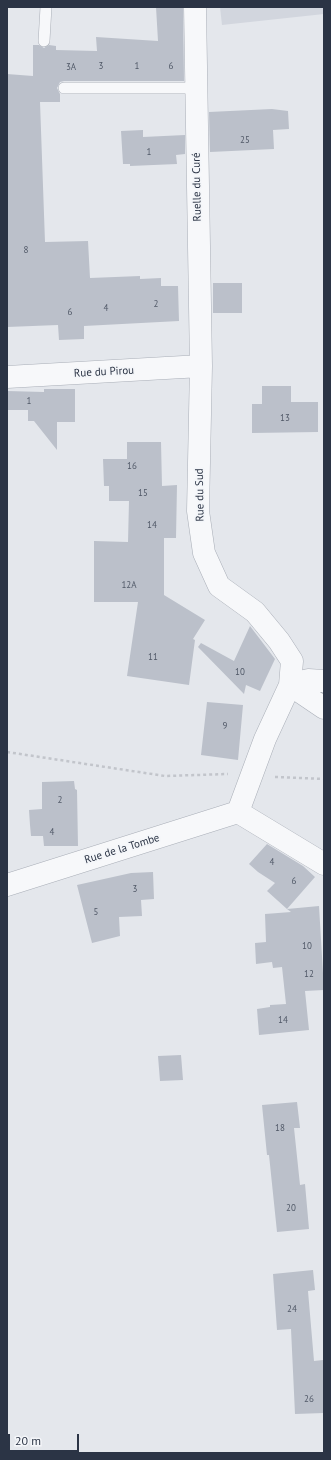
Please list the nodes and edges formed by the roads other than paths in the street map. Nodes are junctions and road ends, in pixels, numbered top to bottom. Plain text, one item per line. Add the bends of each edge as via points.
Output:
1 (46, 7) edge
2 (195, 7) edge
3 (44, 41) dead end
4 (64, 88) dead end
5 (196, 88) junction
6 (201, 366) junction
7 (7, 377) edge
8 (324, 681) edge
9 (290, 685) junction
10 (324, 708) edge
11 (238, 812) junction
12 (324, 864) edge
13 (7, 885) edge

1 - 3 lane
2 - 5 street, Ruelle du Curé
4 - 5 lane
5 - 6 street, Ruelle du Curé
6 - 7 street, Rue du Pirou
6 - 9 street, Rue du Sud via 198,511 204,553 219,586 254,612 279,641 292,661
8 - 9 street via 308,680
9 - 10 street
9 - 11 street, Rue du Sud via 265,739
11 - 12 street
11 - 13 street, Rue de la Tombe

